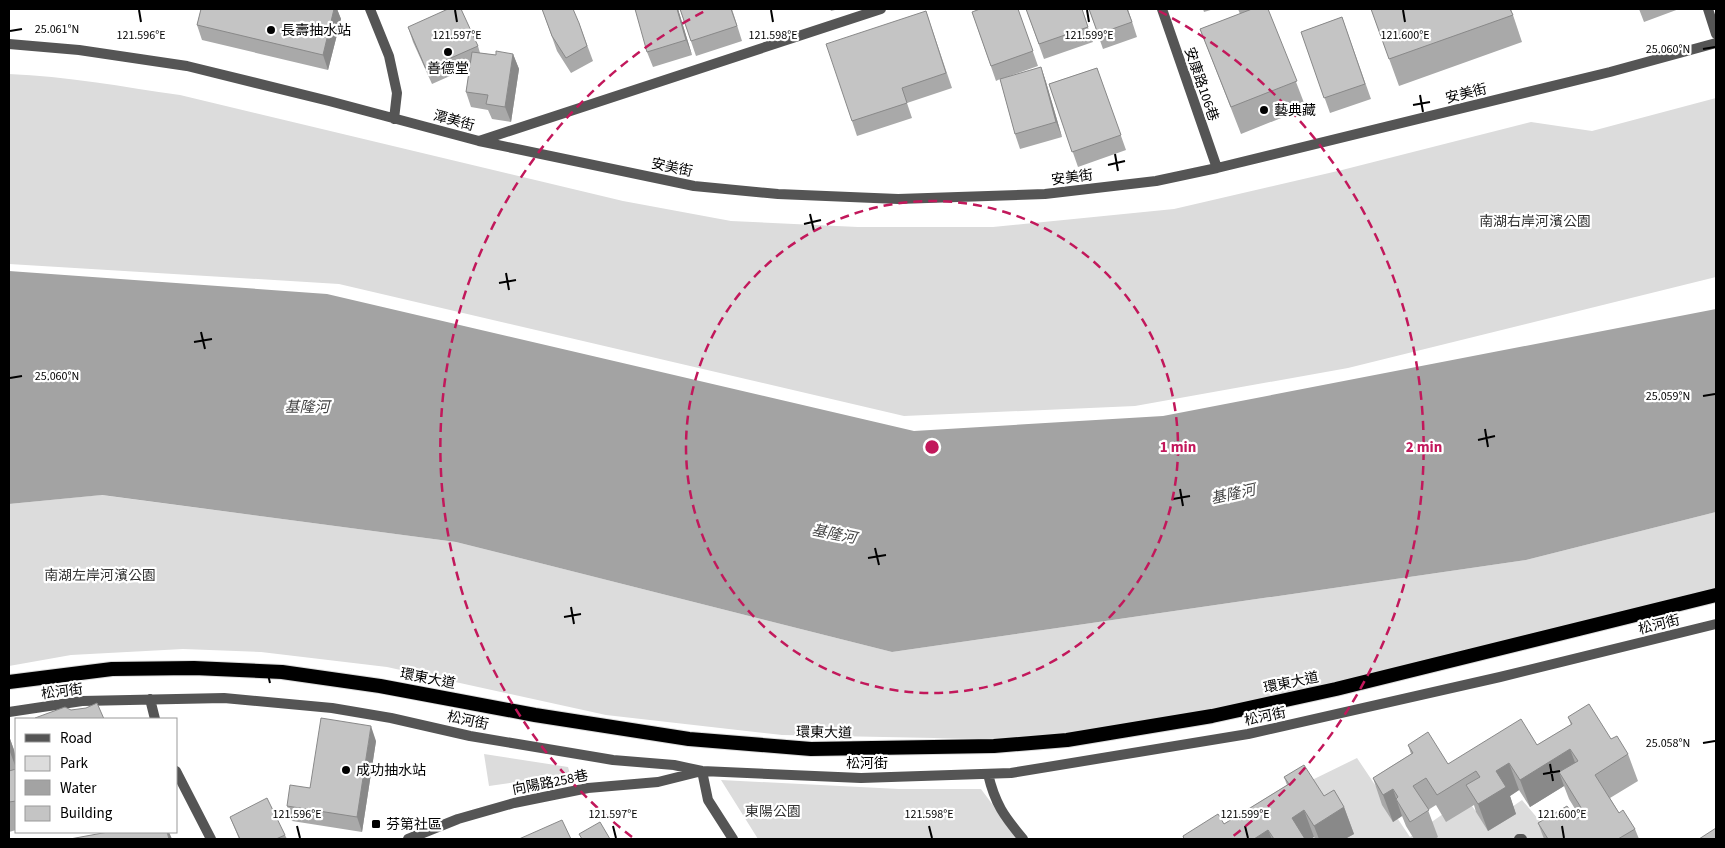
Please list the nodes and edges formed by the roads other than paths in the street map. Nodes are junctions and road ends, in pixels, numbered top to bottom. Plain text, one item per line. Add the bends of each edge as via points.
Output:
1 (370, 9) edge
2 (881, 9) edge
3 (1162, 9) edge
4 (1708, 9) edge
5 (1716, 34) edge
6 (1716, 43) edge
7 (9, 44) edge
8 (394, 119) junction
9 (479, 141) junction
10 (1216, 168) junction
11 (1716, 595) edge
12 (1716, 624) edge
13 (9, 682) edge
14 (150, 698) junction
15 (9, 712) edge
16 (155, 718) edge
17 (702, 771) junction
18 (988, 774) junction
19 (178, 775) edge
20 (211, 839) edge
21 (408, 839) edge
22 (733, 839) edge
23 (1023, 839) edge

1 - 8 street via 389,56 397,93
2 - 9 street, 潭美街
3 - 10 street, 安康路106巷
4 - 5 street
6 - 10 street, 安美街
7 - 8 street, 潭美街 via 79,50 187,66
8 - 9 street, 潭美街
9 - 10 street, 安美街 via 694,186 778,194 898,199 1045,194 1156,181
11 - 13 highway, 環東大道 via 1337,690 1215,717 1107,736 999,747 814,748 709,741 531,715 285,673 116,670
12 - 18 street, 松河街 via 1248,734 1012,773
14 - 15 street, 松河街 via 82,701
14 - 16 street
14 - 17 street, 松河街 via 224,698 332,708 489,739
17 - 18 street, 松河街 via 861,778
17 - 21 street, 向陽路258巷 via 674,779 588,788 514,803 458,819
17 - 22 street via 708,800
18 - 23 street via 993,795 1006,819
19 - 20 street

